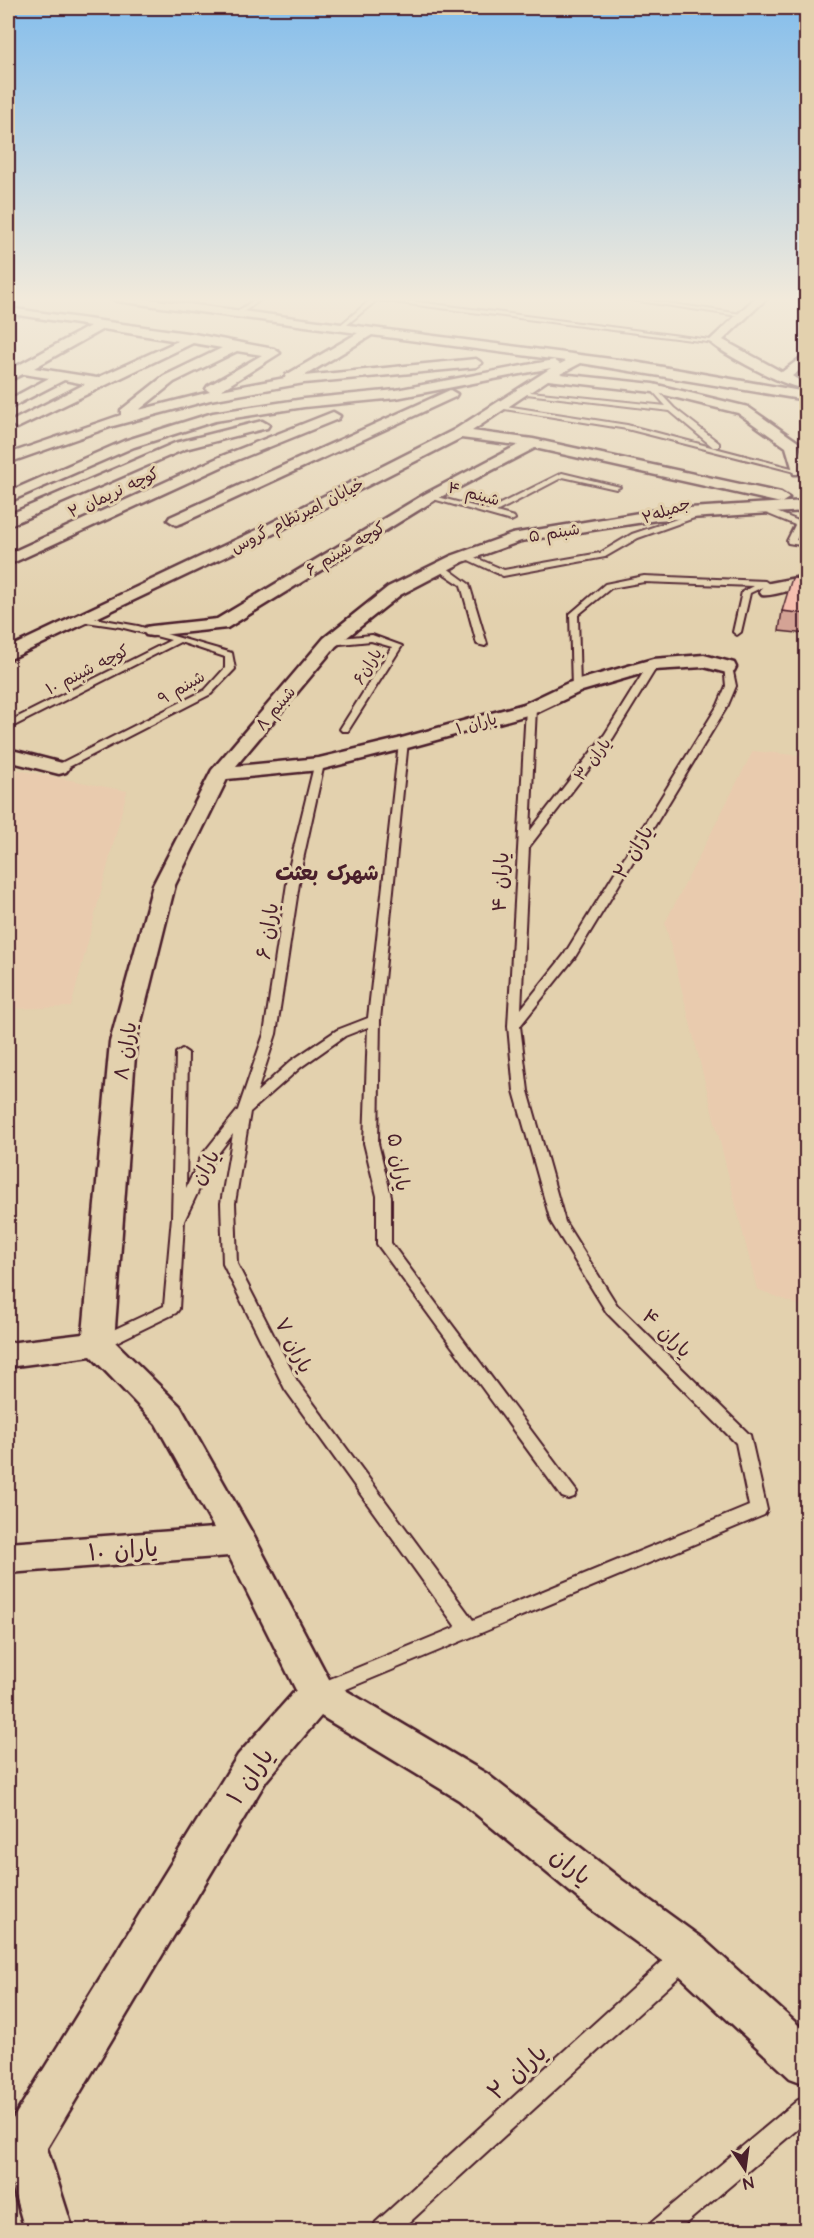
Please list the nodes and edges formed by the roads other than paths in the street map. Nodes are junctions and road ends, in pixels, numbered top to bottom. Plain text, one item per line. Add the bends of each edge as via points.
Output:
1 (59, 402) edge
2 (139, 402) edge
3 (183, 402) edge
4 (309, 402) edge
5 (377, 402) edge
6 (433, 402) edge
7 (507, 402) edge
8 (610, 402) edge
9 (666, 402) edge
10 (712, 402) edge
11 (500, 407) junction
12 (672, 409) junction
13 (333, 416) junction
14 (118, 419) junction
15 (17, 424) dead end
16 (459, 433) junction
17 (533, 443) junction
18 (721, 449) junction
19 (8, 459) edge
20 (799, 471) joint
21 (695, 480) junction
22 (616, 487) dead end
23 (8, 497) edge
24 (429, 497) junction
25 (807, 505) edge
26 (764, 509) junction
27 (705, 512) junction
28 (489, 513) junction
29 (511, 519) dead end
30 (176, 520) dead end
31 (8, 521) edge
32 (803, 526) edge
33 (807, 544) edge
34 (465, 556) junction
35 (8, 560) edge
36 (440, 567) junction
37 (807, 581) edge
38 (768, 591) dead end
39 (82, 619) junction
40 (152, 630) junction
41 (737, 632) dead end
42 (180, 639) junction
43 (330, 642) junction
44 (483, 644) dead end
45 (8, 655) edge
46 (653, 665) junction
47 (727, 667) joint
48 (575, 687) junction
49 (531, 708) junction
50 (8, 726) edge
51 (345, 729) dead end
52 (404, 743) junction
53 (8, 755) edge
54 (319, 764) junction
55 (59, 768) joint
56 (219, 774) junction
57 (523, 847) junction
58 (374, 1020) junction
59 (514, 1026) junction
60 (270, 1034) joint
61 (182, 1053) dead end
62 (244, 1111) junction
63 (177, 1221) junction
64 (98, 1344) junction
65 (8, 1355) edge
66 (568, 1492) dead end
67 (239, 1541) junction
68 (8, 1558) edge
69 (469, 1630) junction
70 (317, 1693) junction
71 (688, 1954) junction
72 (807, 2062) edge
73 (807, 2108) edge
74 (49, 2230) edge
75 (384, 2230) edge
76 (660, 2230) edge

1 - 15 street
2 - 14 street
3 - 14 street
4 - 23 street via 213,417 129,444
5 - 13 street
6 - 30 street
7 - 11 street, خیابان امیرنظام گروس
8 - 12 lane
9 - 12 lane
10 - 20 street via 743,410 793,445
11 - 16 street, خیابان امیرنظام گروس
11 - 18 lane via 627,427
12 - 18 lane
13 - 31 street via 266,424 180,446
13 - 35 street, کوچه نریمان ۲ via 226,459
14 - 19 street
16 - 17 street
16 - 39 street, خیابان امیرنظام گروس
17 - 21 street
17 - 24 street, کوچه شبنم ۶
18 - 20 lane
21 - 25 street
21 - 27 street
22 - 28 lane via 562,475
24 - 28 lane, شبنم ۴
24 - 40 street, کوچه شبنم ۶ via 220,624
25 - 26 street, شبنم ۵
26 - 27 street, شبنم ۵
26 - 32 lane
27 - 34 street, شبنم ۵ via 657,515 518,537
27 - 34 lane, جمیله۲ via 635,536 602,555 503,573
28 - 29 lane, شبنم ۴
32 - 33 lane via 791,541
34 - 36 street, شبنم ۵
36 - 43 street, شبنم ۵ via 394,591
36 - 44 lane via 465,584
37 - 38 street
39 - 40 lane, شبنم ۹
39 - 45 street, خیابان امیرنظام گروس
40 - 42 lane, شبنم ۹
41 - 48 lane via 746,592 765,584 644,579 608,586 574,614
42 - 50 lane, کوچه شبنم ۱۰
42 - 55 lane, شبنم ۹ via 229,655 230,669 208,692
43 - 51 lane, یاران۶ via 372,638 397,646
43 - 56 street, شبنم ۸
46 - 47 street, یاران ۱ via 704,661
46 - 48 street, یاران ۱
46 - 57 lane, یاران ۳ via 630,707
47 - 59 lane, یاران ۲ via 731,686 723,705 568,957
48 - 49 street, یاران ۱
49 - 52 street, یاران ۱
49 - 57 lane, یاران ۴
52 - 54 street, یاران ۱
52 - 58 lane, یاران ۵
53 - 55 street
54 - 56 street, یاران ۱
54 - 60 lane, یاران ۶ via 296,864
56 - 64 street, یاران ۸ via 164,885 123,1042
57 - 59 lane, یاران ۴
58 - 62 lane, یاران via 341,1033 305,1058
58 - 66 lane, یاران ۵ via 371,1143 384,1196 384,1244
59 - 69 lane, یاران ۴ via 521,1090 558,1222 612,1309 744,1440 758,1509
60 - 62 lane, یاران ۷
61 - 63 lane
62 - 63 lane, یاران via 207,1158
62 - 69 lane, یاران ۷ via 228,1203 230,1264 291,1385
63 - 64 lane, یاران via 171,1309
64 - 65 street
64 - 67 street via 168,1415
67 - 68 street, یاران ۱۰
67 - 70 street
69 - 70 lane, یاران ۴
70 - 71 street, یاران via 473,1786 607,1895
70 - 74 street, یاران ۱ via 252,1767 23,2145
71 - 72 street, یاران
71 - 75 lane, یاران ۲
73 - 76 lane

